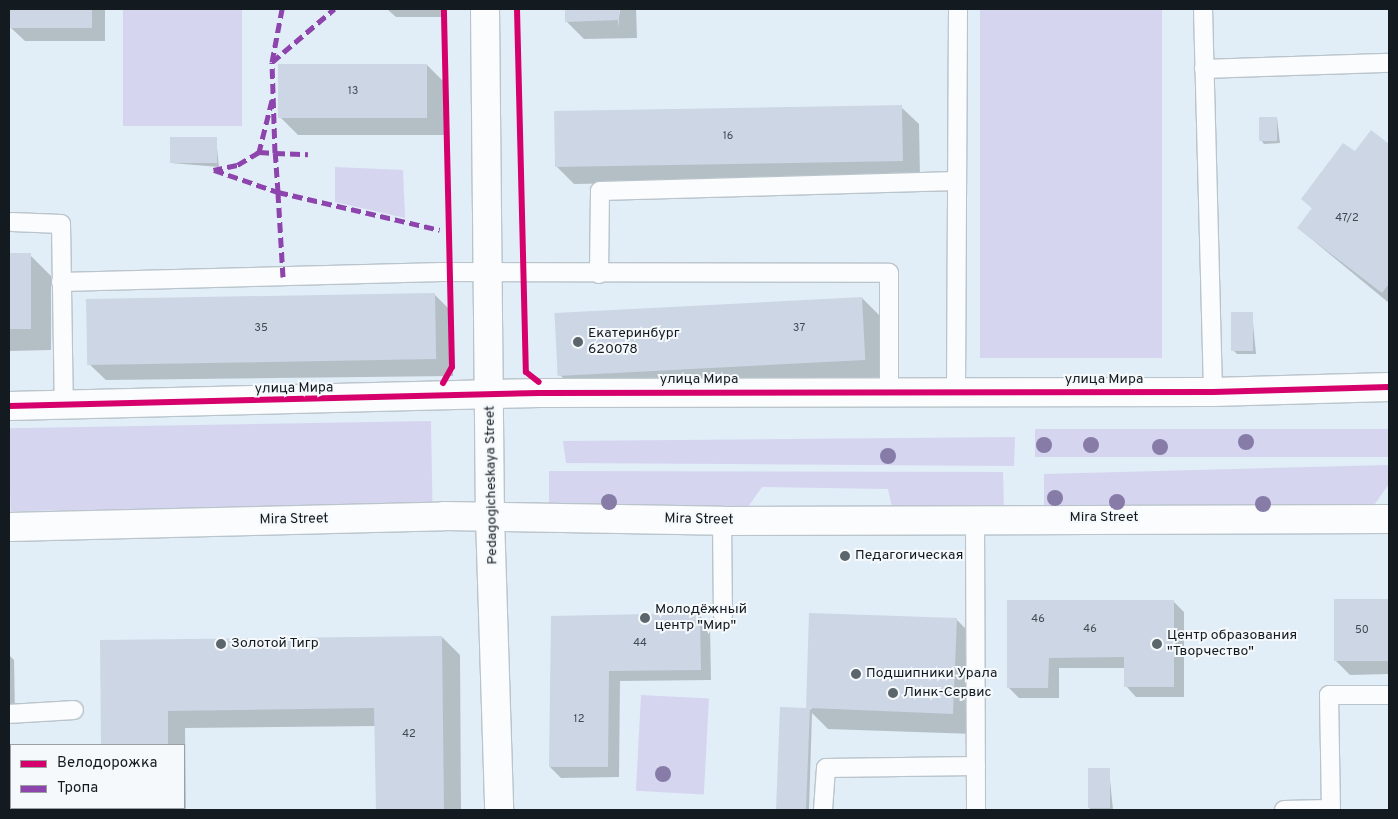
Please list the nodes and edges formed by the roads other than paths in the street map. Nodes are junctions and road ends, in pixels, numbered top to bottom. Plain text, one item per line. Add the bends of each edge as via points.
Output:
1 (485, 9) edge
2 (958, 9) edge
3 (1203, 9) edge
4 (1389, 63) edge
5 (1204, 68) junction
6 (957, 181) junction
7 (12, 222) dead end
8 (489, 272) junction
9 (599, 274) junction
10 (61, 282) junction
11 (1389, 386) edge
12 (956, 392) junction
13 (1213, 392) junction
14 (889, 393) junction
15 (490, 395) junction
16 (64, 405) junction
17 (9, 406) edge
18 (490, 517) junction
19 (975, 519) junction
20 (1389, 519) edge
21 (722, 521) junction
22 (9, 527) edge
23 (723, 615) dead end
24 (1389, 694) edge
25 (74, 710) dead end
26 (9, 714) edge
27 (976, 766) junction
28 (500, 810) edge
29 (823, 810) edge
30 (976, 810) edge
31 (1284, 810) edge
32 (1330, 810) edge

1 - 8 street, Pedagogicheskaya Street
2 - 6 lane
3 - 5 lane
4 - 5 lane
5 - 13 lane
6 - 9 lane via 600,191
6 - 12 lane
7 - 10 lane via 61,224
8 - 9 lane
8 - 10 lane
8 - 15 street, Pedagogicheskaya Street
9 - 14 lane via 889,273
10 - 16 lane
11 - 13 street, улица Мира
12 - 13 street, улица Мира
12 - 14 street, улица Мира
14 - 15 street, улица Мира
15 - 16 street, улица Мира
15 - 18 street, Pedagogicheskaya Street
16 - 17 street, улица Мира
18 - 21 street, Mira Street
18 - 22 street, Mira Street
18 - 28 street, Pedagogicheskaya Street
19 - 20 street, Mira Street
19 - 21 street, Mira Street
19 - 27 lane
21 - 23 lane
24 - 32 lane via 1329,696
25 - 26 lane
27 - 29 lane via 826,768
27 - 30 lane
31 - 32 lane

